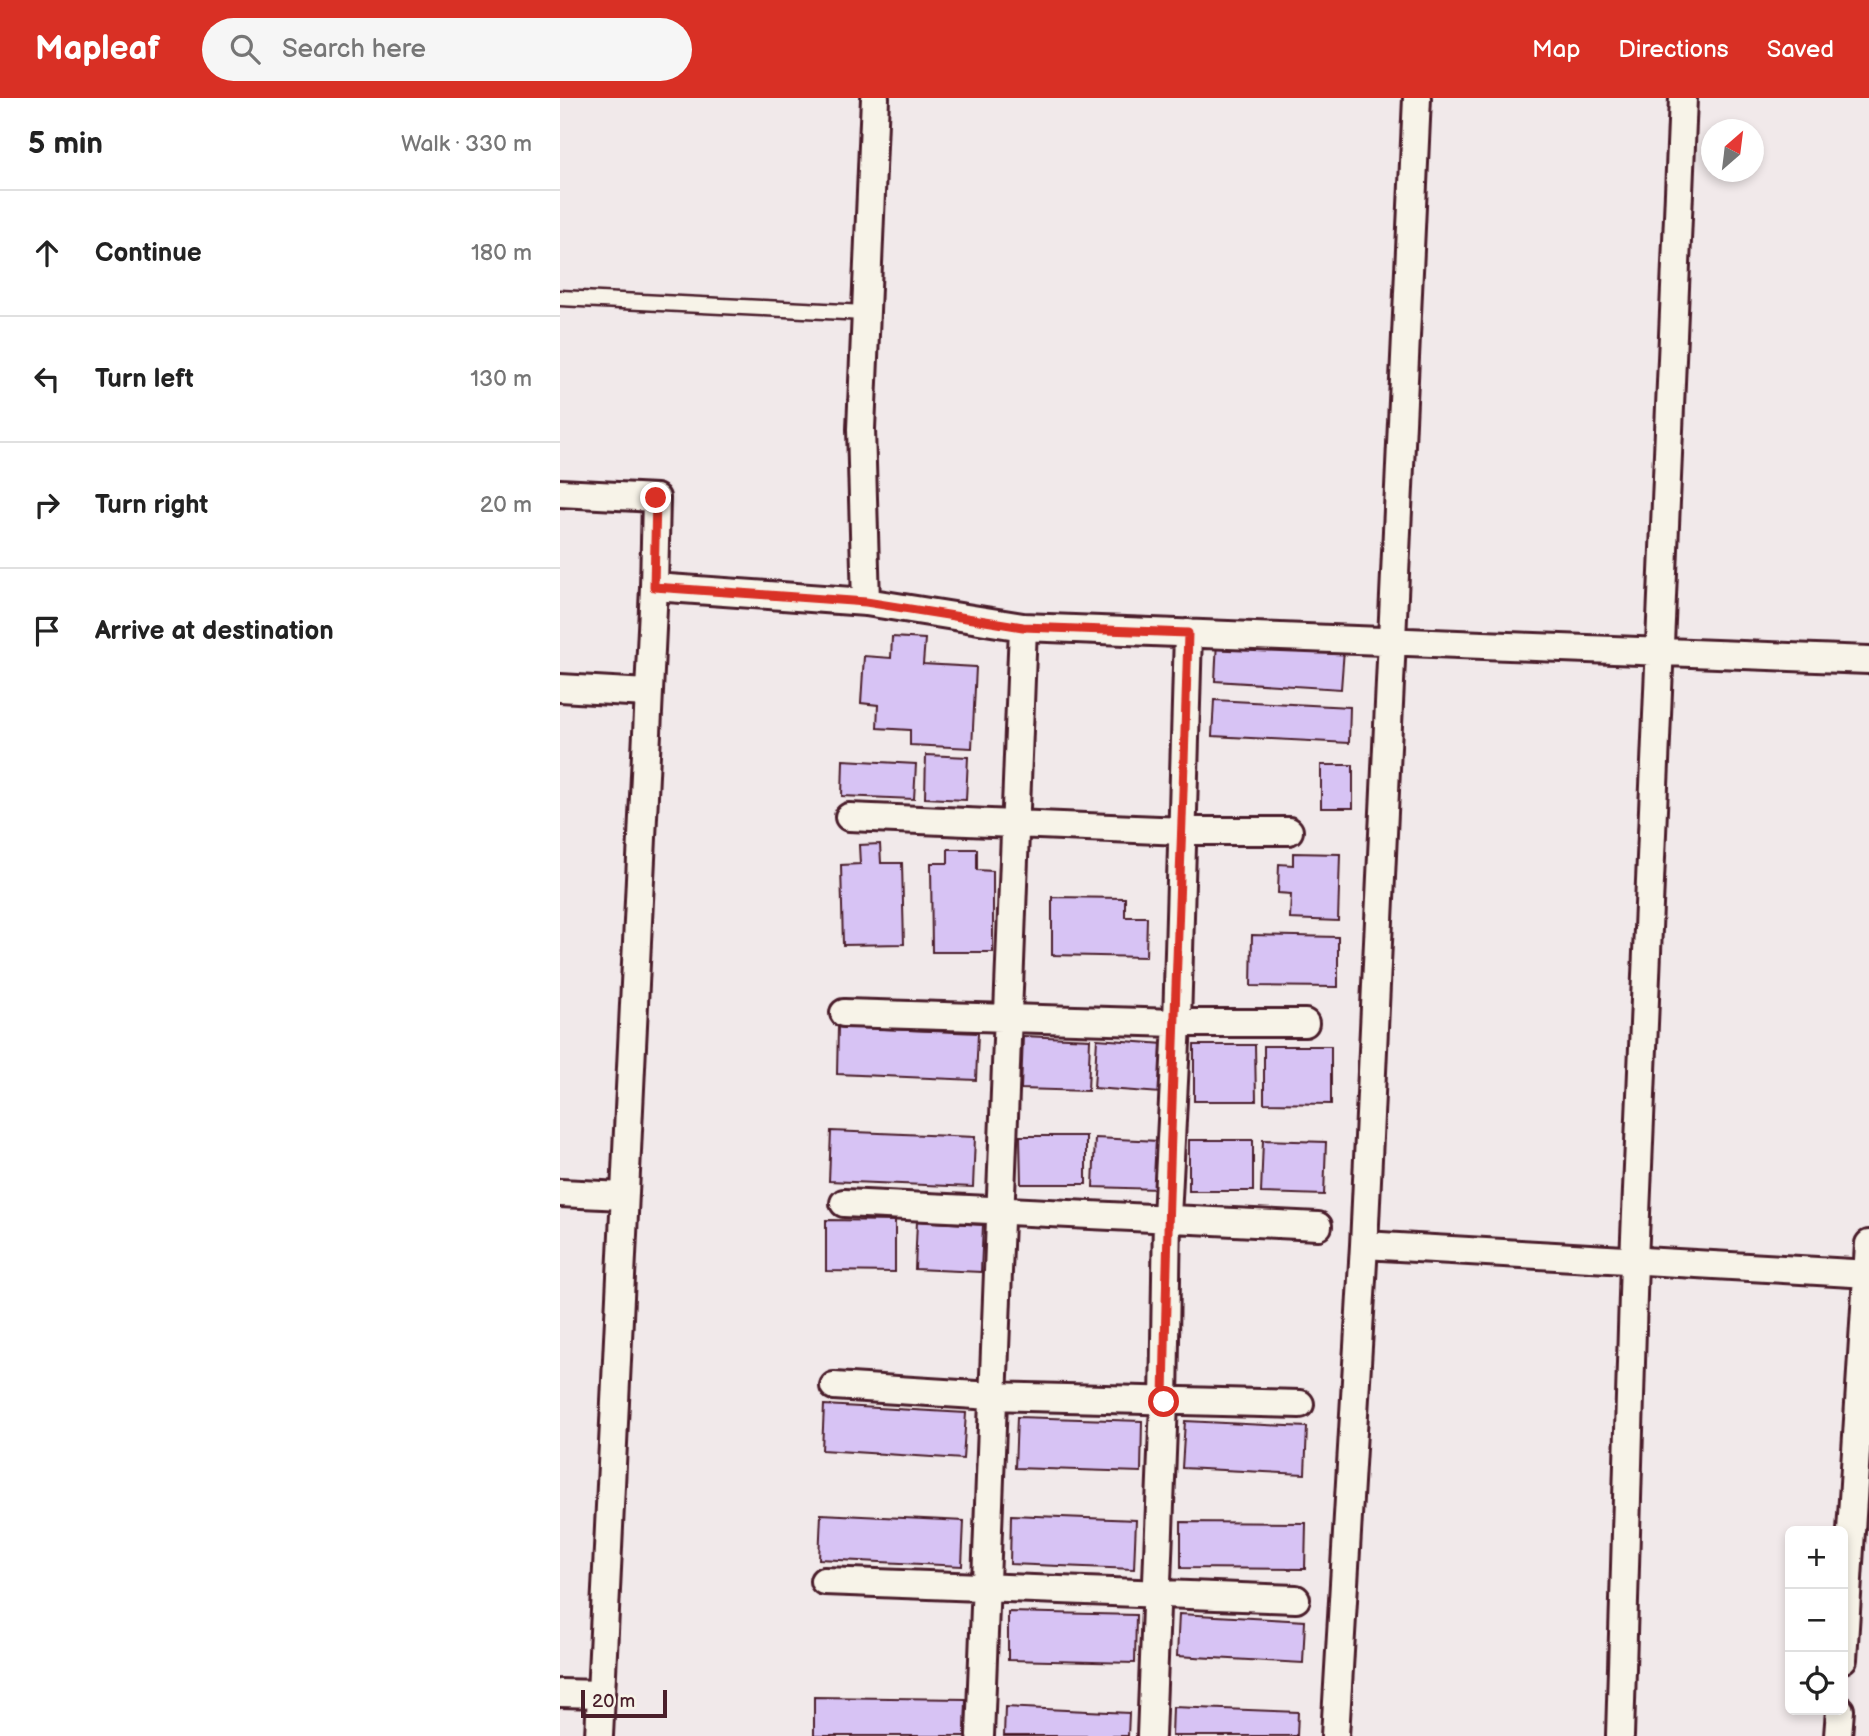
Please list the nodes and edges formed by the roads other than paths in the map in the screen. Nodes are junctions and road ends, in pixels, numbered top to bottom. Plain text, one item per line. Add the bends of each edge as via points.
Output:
1 (875, 98) edge
2 (1417, 98) edge
3 (1683, 98) edge
4 (560, 298) edge
5 (865, 313) junction
6 (560, 493) edge
7 (654, 587) junction
8 (866, 602) junction
9 (1023, 627) junction
10 (1188, 633) junction
11 (1391, 640) junction
12 (1661, 652) junction
13 (1869, 660) edge
14 (560, 688) edge
15 (647, 693) junction
16 (849, 817) dead end
17 (1014, 825) junction
18 (1183, 831) junction
19 (1289, 831) dead end
20 (844, 1013) dead end
21 (1006, 1018) junction
22 (1177, 1023) junction
23 (1305, 1023) dead end
24 (560, 1193) edge
25 (624, 1196) junction
26 (845, 1203) dead end
27 (1001, 1212) junction
28 (1167, 1217) junction
29 (1318, 1226) dead end
30 (1869, 1244) edge
31 (1364, 1245) junction
32 (1634, 1261) junction
33 (1868, 1274) edge
34 (834, 1386) dead end
35 (992, 1396) junction
36 (1164, 1402) junction
37 (1300, 1404) dead end
38 (824, 1581) dead end
39 (985, 1588) junction
40 (1156, 1595) junction
41 (1296, 1599) dead end
42 (1844, 1652) edge
43 (560, 1693) edge
44 (601, 1694) junction
45 (1840, 1715) edge
46 (599, 1736) edge
47 (980, 1736) edge
48 (1150, 1736) edge
49 (1335, 1736) edge
50 (1620, 1736) edge
51 (1838, 1736) edge

1 - 5 street
2 - 11 street
3 - 12 street
4 - 5 lane
5 - 8 street via 861,429
6 - 7 street via 656,498
7 - 8 street
7 - 15 street
8 - 9 street
9 - 10 street
9 - 17 street
10 - 11 street
10 - 18 street
11 - 12 street
11 - 31 street
12 - 13 street
12 - 32 street
14 - 15 street
15 - 25 street
16 - 17 street
17 - 18 street
17 - 21 street
18 - 19 street
18 - 22 street
20 - 21 street
21 - 22 street
21 - 27 street
22 - 23 street
22 - 28 street
24 - 25 street
25 - 44 street
26 - 27 street
27 - 28 street
27 - 35 street
28 - 29 street
28 - 36 street
30 - 33 street
31 - 32 street
31 - 49 street
32 - 33 street
32 - 50 street
33 - 42 street
34 - 35 street
35 - 36 street
35 - 39 street
36 - 37 street
36 - 40 street
38 - 39 street
39 - 40 street
39 - 47 street
40 - 41 street
40 - 48 street
43 - 44 street
44 - 46 street
45 - 51 street

